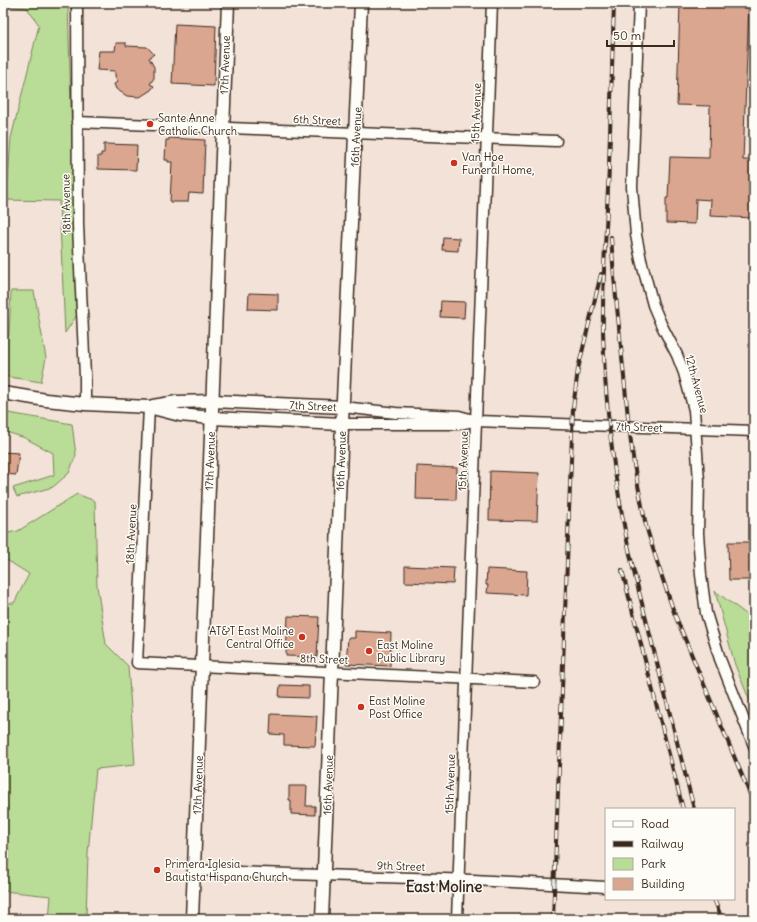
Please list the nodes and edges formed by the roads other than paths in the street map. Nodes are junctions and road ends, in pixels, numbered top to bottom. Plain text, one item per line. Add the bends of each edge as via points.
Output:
1 (77, 3) edge
2 (228, 3) edge
3 (361, 3) edge
4 (492, 3) edge
5 (639, 3) edge
6 (77, 122) junction
7 (223, 128) junction
8 (356, 134) junction
9 (487, 138) junction
10 (556, 141) dead end
11 (3, 393) edge
12 (213, 401) junction
13 (85, 404) junction
14 (149, 407) junction
15 (343, 407) junction
16 (212, 418) junction
17 (477, 421) junction
18 (343, 424) junction
19 (695, 429) junction
20 (754, 431) edge
21 (137, 663) joint
22 (202, 666) junction
23 (332, 672) junction
24 (466, 678) junction
25 (534, 682) dead end
26 (754, 746) edge
27 (194, 870) junction
28 (324, 875) junction
29 (458, 880) junction
30 (605, 887) edge
31 (192, 919) edge
32 (322, 919) edge
33 (457, 919) edge

1 - 6 street, 18th Avenue
2 - 7 main road, 17th Avenue
3 - 8 main road, 16th Avenue
4 - 9 street, 15th Avenue
5 - 19 street, 12th Avenue via 632,186 636,235 653,305 684,373 694,410
6 - 7 street, 6th Street
6 - 13 street, 18th Avenue
7 - 8 street, 6th Street
7 - 12 main road, 17th Avenue
8 - 9 street, 6th Street
8 - 15 main road, 16th Avenue
9 - 10 street, 6th Street
9 - 17 street, 15th Avenue
11 - 13 main road, 7th Street
12 - 14 main road, 7th Street via 177,402
12 - 15 main road, 7th Street
12 - 16 main road, 17th Avenue
13 - 14 main road, 7th Street
14 - 16 main road, 7th Street via 180,415
14 - 21 street, 18th Avenue
15 - 17 street, 7th Street via 459,416
15 - 18 main road, 16th Avenue
16 - 18 main road, 7th Street
16 - 22 main road, 17th Avenue
17 - 18 street, 7th Street via 459,424
17 - 19 street, 7th Street
17 - 24 street, 15th Avenue
18 - 23 main road, 16th Avenue
19 - 20 street, 7th Street
19 - 26 street, 12th Avenue via 699,481 698,534 706,613 720,659
21 - 22 street, 8th Street
22 - 23 street, 8th Street
22 - 27 main road, 17th Avenue
23 - 24 street, 8th Street
23 - 28 main road, 16th Avenue
24 - 25 street, 8th Street
24 - 29 street, 15th Avenue
27 - 28 street, 9th Street
27 - 31 main road, 17th Avenue
28 - 29 street, 9th Street
28 - 32 main road, 16th Avenue
29 - 30 street, 9th Street
29 - 33 street, 15th Avenue

